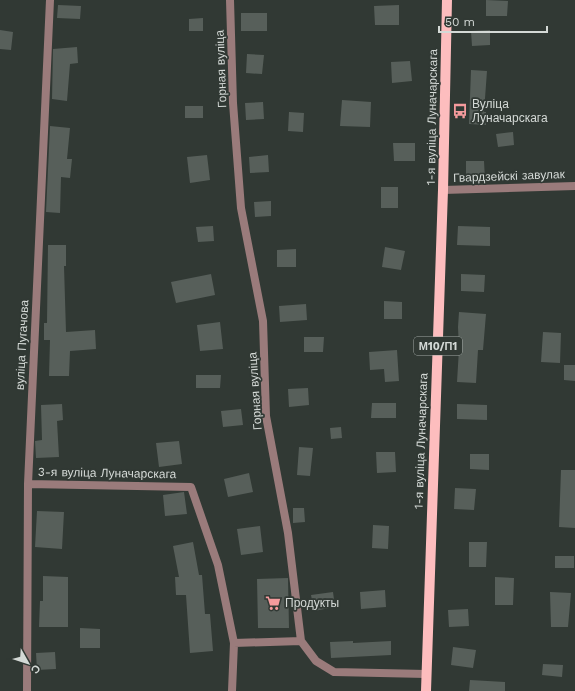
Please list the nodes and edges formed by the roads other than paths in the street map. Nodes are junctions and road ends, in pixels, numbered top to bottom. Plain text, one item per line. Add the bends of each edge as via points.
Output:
1 (50, 0) edge
2 (230, 0) edge
3 (447, 0) edge
4 (575, 186) edge
5 (443, 190) junction
6 (28, 484) junction
7 (301, 641) junction
8 (234, 643) junction
9 (426, 674) junction
10 (27, 691) edge
11 (232, 691) edge
12 (426, 691) edge

1 - 6 street, вуліца Пугачова
2 - 7 street, Горная вуліца via 241,208 263,321 266,416 288,533
3 - 5 main road, 1-я вуліца Луначарскага / М10/П1
4 - 5 street, Гвардзейскі завулак
5 - 9 main road, 1-я вуліца Луначарскага / М10/П1
6 - 8 street, 3-я вуліца Луначарскага via 191,487 218,565
6 - 10 street, вуліца Пугачова
7 - 8 street
7 - 9 street via 316,661 334,672
8 - 11 street, 3-я вуліца Луначарскага
9 - 12 main road, 1-я вуліца Луначарскага / М10/П1

